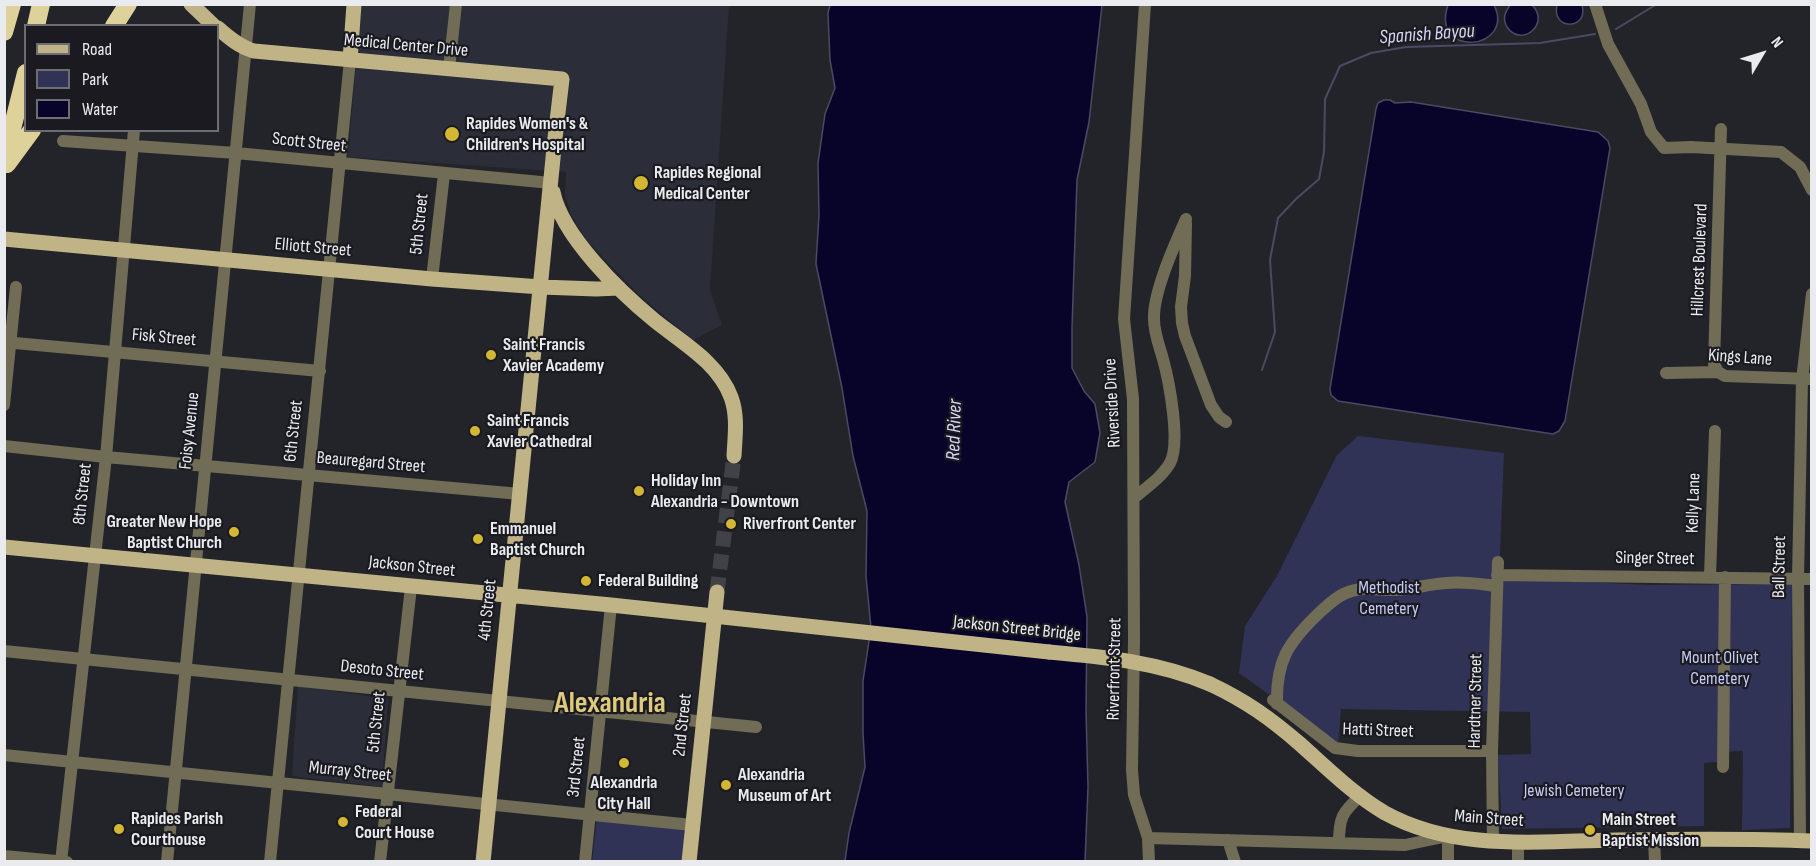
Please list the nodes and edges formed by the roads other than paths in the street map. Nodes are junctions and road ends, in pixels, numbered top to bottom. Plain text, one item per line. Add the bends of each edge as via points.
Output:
1 (12, 4) edge
2 (41, 4) edge
3 (128, 4) edge
4 (191, 4) edge
5 (250, 4) edge
6 (354, 4) edge
7 (456, 4) edge
8 (1145, 4) edge
9 (1595, 4) edge
10 (36, 24) edge
11 (115, 24) edge
12 (213, 24) edge
13 (219, 29) edge
14 (4, 32) edge
15 (246, 49) junction
16 (350, 60) junction
17 (449, 69) junction
18 (562, 79) joint
19 (24, 81) edge
20 (1721, 129) dead end
21 (31, 132) edge
22 (134, 132) edge
23 (63, 141) dead end
24 (132, 146) junction
25 (1721, 148) junction
26 (236, 153) junction
27 (4, 161) edge
28 (339, 164) junction
29 (4, 168) edge
30 (444, 174) junction
31 (551, 183) junction
32 (1812, 190) edge
33 (4, 239) edge
34 (122, 250) junction
35 (225, 260) junction
36 (329, 270) junction
37 (432, 279) junction
38 (16, 287) dead end
39 (541, 287) junction
40 (619, 288) junction
41 (1812, 294) edge
42 (8, 342) edge
43 (114, 352) junction
44 (215, 360) junction
45 (320, 371) junction
46 (1718, 372) junction
47 (1666, 373) dead end
48 (1807, 379) edge
49 (4, 405) edge
50 (1226, 422) dead end
51 (1715, 431) dead end
52 (4, 446) edge
53 (734, 456) tunnel mouth
54 (106, 457) junction
55 (205, 466) junction
56 (309, 475) junction
57 (520, 494) junction
58 (1134, 498) junction
59 (4, 547) edge
60 (95, 556) junction
61 (1498, 561) dead end
62 (196, 566) junction
63 (298, 576) junction
64 (1710, 577) junction
65 (1725, 577) junction
66 (1797, 578) junction
67 (1812, 579) edge
68 (1497, 580) junction
69 (411, 587) junction
70 (717, 592) tunnel mouth
71 (509, 597) junction
72 (611, 605) junction
73 (714, 617) junction
74 (816, 627) joint
75 (4, 651) edge
76 (84, 659) junction
77 (186, 669) junction
78 (288, 680) junction
79 (1210, 684) joint
80 (399, 691) junction
81 (499, 701) junction
82 (600, 711) junction
83 (703, 722) junction
84 (756, 727) dead end
85 (1492, 751) junction
86 (4, 755) edge
87 (72, 762) junction
88 (1723, 767) dead end
89 (176, 772) junction
90 (278, 783) junction
91 (387, 794) junction
92 (1361, 795) junction
93 (489, 804) junction
94 (590, 814) junction
95 (692, 825) junction
96 (1448, 836) junction
97 (1148, 838) junction
98 (1654, 839) junction
99 (1228, 840) junction
100 (1806, 840) edge
101 (1493, 842) junction
102 (1518, 842) junction
103 (1339, 843) junction
104 (4, 856) edge
105 (62, 861) edge
106 (67, 861) edge
107 (167, 861) edge
108 (270, 861) edge
109 (380, 861) edge
110 (483, 861) edge
111 (585, 861) edge
112 (689, 861) edge
113 (1149, 861) edge
114 (1235, 861) edge
115 (1448, 861) edge
116 (1518, 861) edge
117 (1655, 861) edge

1 - 14 highway
2 - 10 highway
3 - 11 highway
4 - 12 main road
5 - 15 street, Foisy Avenue
6 - 16 main road, 6th Street
7 - 17 street
8 - 58 street, Riverside Drive via 1124,300 1133,399
9 - 25 street via 1608,44 1641,104 1651,132 1664,148
13 - 15 main road
15 - 16 main road, Medical Center Drive
15 - 26 street, Foisy Avenue
16 - 17 main road, Medical Center Drive
16 - 28 street, 6th Street
17 - 18 main road, Medical Center Drive
18 - 31 main road, 4th Street
19 - 27 highway
20 - 25 street, Hillcrest Boulevard
21 - 29 highway
22 - 24 street, 8th Street
23 - 24 street, Scott Street
24 - 26 street, Scott Street
24 - 34 street, 8th Street
25 - 32 street via 1781,152 1800,166
25 - 46 street, Hillcrest Boulevard via 1714,364
26 - 28 street, Scott Street
26 - 35 street, Foisy Avenue
28 - 30 street, Scott Street
28 - 36 street, 6th Street
30 - 31 street, Scott Street
30 - 37 street, 5th Street
31 - 39 main road, 4th Street
31 - 40 main road via 566,225
33 - 34 main road, Elliott Street
34 - 35 main road, Elliott Street
34 - 43 street, 8th Street
35 - 36 main road, Elliott Street
35 - 44 street, Foisy Avenue
36 - 37 main road, Elliott Street
36 - 45 street, 6th Street
37 - 39 main road, Elliott Street
38 - 42 street
39 - 40 main road, Elliott Street
39 - 57 main road, 4th Street
40 - 53 main road via 708,363 723,382 734,408
41 - 48 street, Ball Street
42 - 43 street, Fisk Street
42 - 49 street
43 - 44 street, Fisk Street
43 - 54 street, 8th Street
44 - 45 street, Fisk Street
44 - 55 street, Foisy Avenue
45 - 56 street, 6th Street
46 - 47 street, Kings Lane
46 - 48 street, Kings Lane via 1725,376
48 - 66 street, Ball Street
50 - 58 street via 1211,405 1182,323 1186,219 1173,246 1154,308 1155,333 1169,386 1175,431 1172,460
51 - 64 street, Kelly Lane
52 - 54 street, Beauregard Street
54 - 55 street, Beauregard Street
54 - 60 street, 8th Street
55 - 56 street, Beauregard Street
55 - 62 street, Foisy Avenue
56 - 57 street, Beauregard Street
56 - 63 street, 6th Street
57 - 71 main road, 4th Street
58 - 97 street, Riverfront Street via 1132,770 1134,795
59 - 60 main road, Jackson Street
60 - 62 main road, Jackson Street
60 - 76 street, 8th Street
61 - 68 street, Hardtner Street
62 - 63 main road, Jackson Street
62 - 77 street, Foisy Avenue
63 - 69 main road, Jackson Street
63 - 78 street, 6th Street
64 - 65 street, Singer Street
64 - 68 street, Singer Street
65 - 66 street, Singer Street
65 - 88 street
66 - 67 street, Singer Street
66 - 100 street, Ball Street
68 - 85 street, Hardtner Street
68 - 85 street, Hatti Street via 1393,590 1362,588 1345,593 1306,626 1284,654 1273,700 1335,748
69 - 71 main road, Jackson Street
69 - 80 street, 5th Street
70 - 73 main road, 2nd Street
71 - 72 main road, Jackson Street
71 - 81 main road, 4th Street
72 - 73 main road, Jackson Street
72 - 82 street, 3rd Street
73 - 74 main road, Jackson Street
73 - 83 main road, 2nd Street
74 - 79 main road, Jackson Street Bridge, bridge via 1124,659 1173,670
75 - 76 street, Desoto Street
76 - 77 street, Desoto Street
76 - 87 street, 8th Street
77 - 78 street, Desoto Street
77 - 89 street, Foisy Avenue
78 - 80 street, Desoto Street
78 - 90 street, 6th Street
79 - 92 main road, Main Street via 1255,708
80 - 81 street, Desoto Street
80 - 91 street, 5th Street
81 - 82 street, Desoto Street
81 - 93 main road, 4th Street
82 - 83 street, Desoto Street
82 - 94 street, 3rd Street
83 - 84 street, Desoto Street
83 - 95 main road, 2nd Street
85 - 101 street, Hardtner Street
86 - 87 street, Murray Street
87 - 89 street, Murray Street
87 - 105 street, 8th Street
89 - 90 street, Murray Street
89 - 107 street, Foisy Avenue
90 - 91 street, Murray Street
90 - 108 street, 6th Street
91 - 93 street, Murray Street
91 - 109 street, 5th Street
92 - 96 main road, Main Street via 1409,824
92 - 103 street via 1342,816
93 - 94 street, Murray Street
93 - 110 main road, 4th Street
94 - 95 street, Murray Street
94 - 111 street, 3rd Street
95 - 112 main road, 2nd Street
96 - 101 main road, Main Street
96 - 103 street via 1405,845
96 - 115 street
97 - 99 street
97 - 113 street
98 - 100 main road, Main Street
98 - 102 main road, Main Street
98 - 117 street
99 - 103 street
99 - 114 street
101 - 102 main road, Main Street
102 - 116 street
104 - 105 street
105 - 106 street

